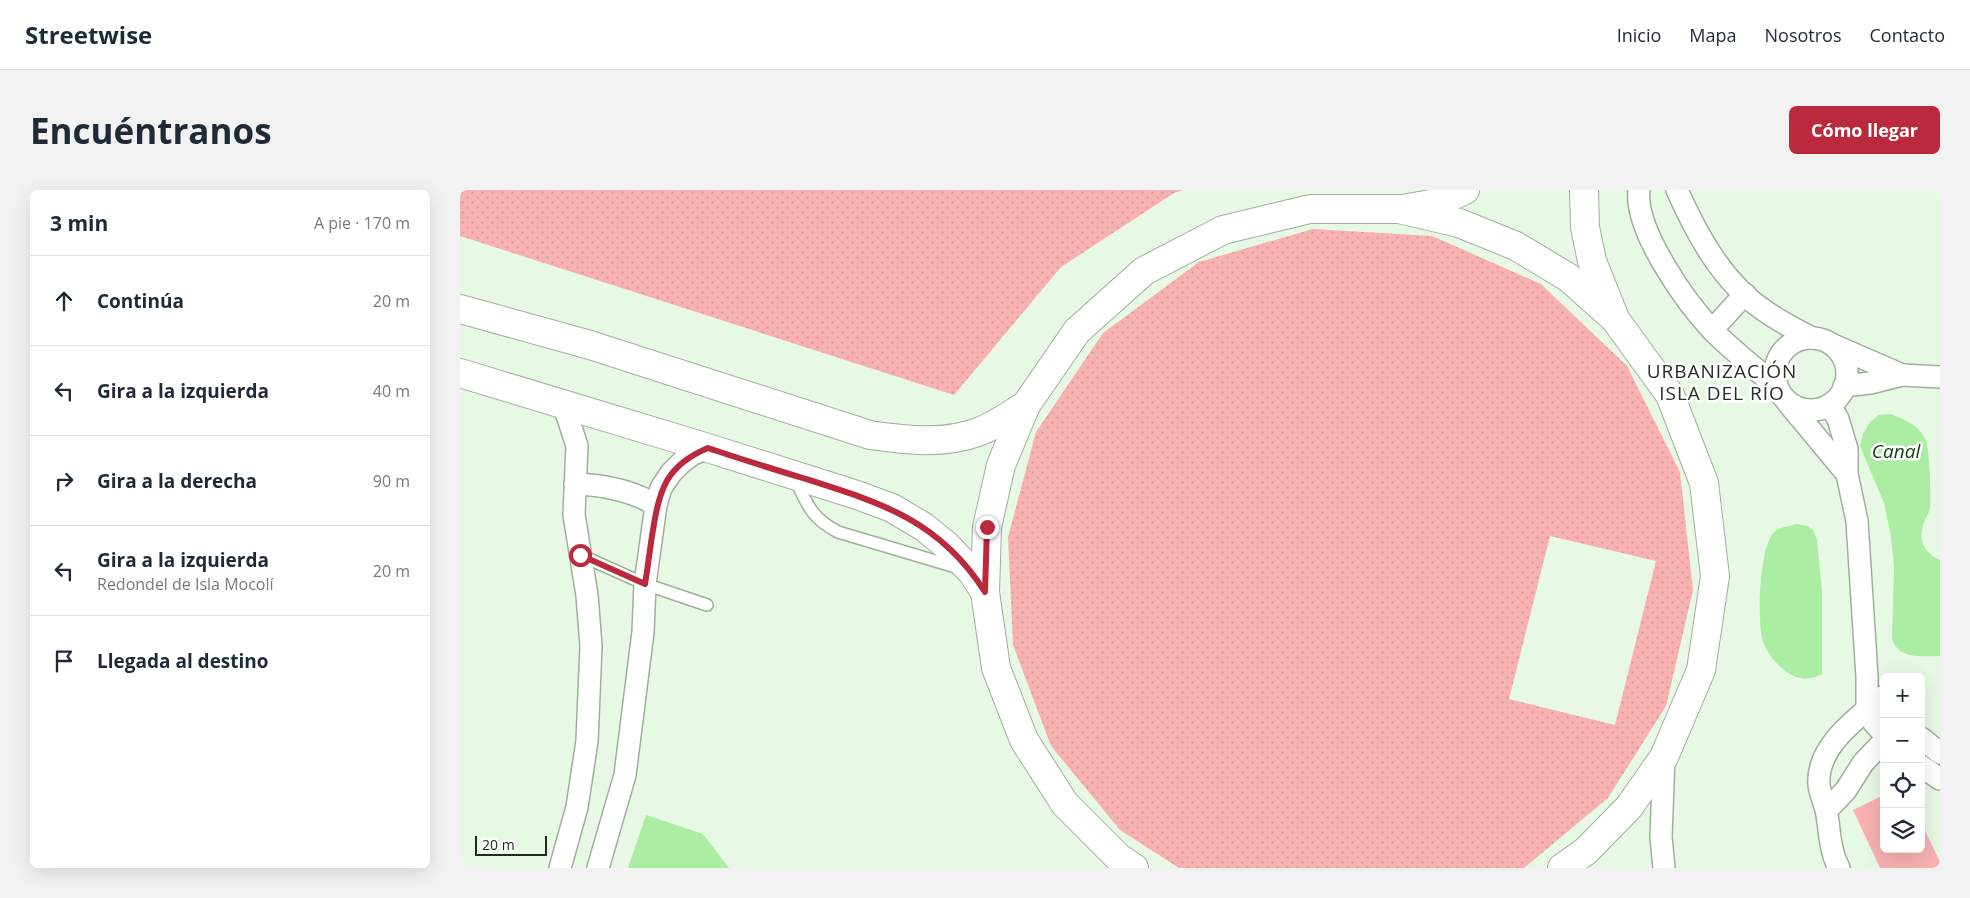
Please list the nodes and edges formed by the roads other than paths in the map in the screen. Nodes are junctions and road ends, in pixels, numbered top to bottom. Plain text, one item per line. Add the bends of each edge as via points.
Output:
1 (1465, 190) edge
2 (1584, 190) edge
3 (1638, 190) edge
4 (1677, 190) edge
5 (1399, 209) junction
6 (1745, 294) junction
7 (460, 309) edge
8 (1615, 319) junction
9 (1712, 330) junction
10 (1812, 338) junction
11 (1833, 345) junction
12 (460, 373) edge
13 (1902, 375) junction
14 (1940, 377) edge
15 (1844, 386) junction
16 (1781, 393) junction
17 (560, 402) junction
18 (1026, 405) junction
19 (1830, 405) junction
20 (708, 448) junction
21 (1847, 474) junction
22 (793, 475) junction
23 (575, 484) junction
24 (656, 505) junction
25 (580, 555) junction
26 (978, 582) junction
27 (645, 584) junction
28 (707, 605) dead end
29 (1878, 702) edge
30 (1880, 730) edge
31 (1925, 741) edge
32 (1880, 745) edge
33 (1940, 753) edge
34 (1664, 757) junction
35 (1925, 769) edge
36 (1940, 779) edge
37 (1827, 810) junction
38 (560, 868) edge
39 (598, 868) edge
40 (1134, 868) edge
41 (1562, 868) edge
42 (1664, 868) edge
43 (1839, 868) edge

1 - 5 street via 1437,203
2 - 8 street via 1585,227 1592,260
3 - 9 street via 1647,231 1668,272
4 - 6 street via 1711,255
5 - 8 street via 1459,223 1516,246 1569,278
5 - 18 street via 1310,209 1223,230 1144,272 1077,331
6 - 9 street
6 - 10 street via 1763,310
7 - 18 street via 590,345 870,435 915,441 948,440 979,432
8 - 34 street via 1670,395 1704,483 1714,567 1701,670
9 - 16 street
10 - 11 street
10 - 16 street via 1790,344 1782,352 1774,376
11 - 13 street
11 - 15 street via 1845,364
12 - 17 street
13 - 14 street
13 - 15 street
15 - 19 street
16 - 19 street via 1794,406 1806,410
16 - 21 street
17 - 20 street
17 - 23 street via 577,446
18 - 26 street via 1001,464
19 - 21 street via 1847,449
20 - 22 street
20 - 24 street via 693,454 671,473 661,488
21 - 29 street via 1857,521 1867,677
22 - 26 street via 892,508 946,545
22 - 26 lane via 811,511 821,523
23 - 24 street via 597,484
23 - 25 street via 574,515
24 - 27 street
25 - 27 lane
25 - 38 street via 591,646 587,741 577,807
26 - 40 street via 996,668 1024,740 1065,804 1119,858
27 - 28 lane
27 - 39 street via 643,632 625,775
29 - 30 street via 1874,723
29 - 37 street via 1845,729 1828,752 1819,775 1820,795
31 - 33 street
32 - 37 street
34 - 41 street via 1629,807 1586,851
34 - 42 street via 1661,837
35 - 36 street
37 - 43 street via 1832,850

